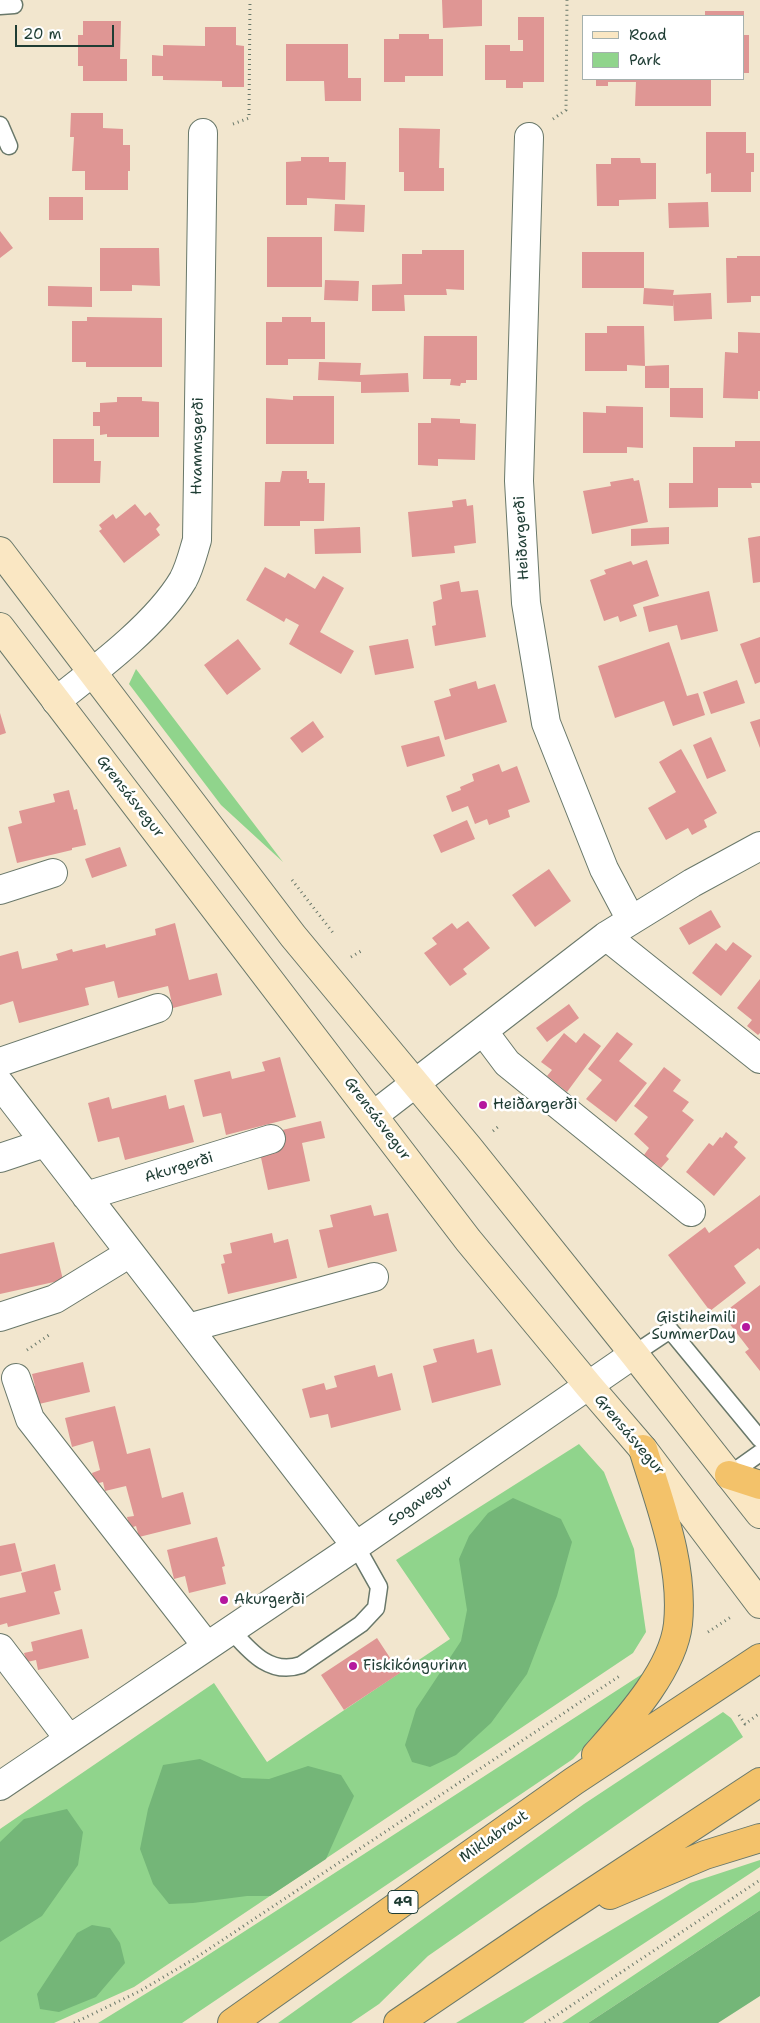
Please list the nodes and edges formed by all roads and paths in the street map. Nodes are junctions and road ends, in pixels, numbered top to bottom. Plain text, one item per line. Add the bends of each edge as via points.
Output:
1 (250, 0) edge
2 (567, 0) edge
3 (0, 126) edge
4 (203, 133) joint
5 (529, 137) joint
6 (9, 146) dead end
7 (0, 551) edge
8 (0, 627) edge
9 (93, 672) junction
10 (56, 701) junction
11 (759, 847) edge
12 (53, 873) dead end
13 (0, 890) edge
14 (631, 920) junction
15 (606, 936) junction
16 (158, 1008) dead end
17 (483, 1031) junction
18 (760, 1058) edge
19 (0, 1062) edge
20 (0, 1084) edge
21 (415, 1084) junction
22 (374, 1115) junction
23 (271, 1139) dead end
24 (45, 1143) junction
25 (0, 1158) edge
26 (86, 1196) junction
27 (691, 1212) dead end
28 (130, 1253) junction
29 (374, 1277) dead end
30 (0, 1316) edge
31 (188, 1328) junction
32 (634, 1354) junction
33 (16, 1378) dead end
34 (588, 1386) junction
35 (760, 1439) edge
36 (643, 1449) junction
37 (760, 1453) edge
38 (729, 1474) junction
39 (760, 1486) edge
40 (760, 1514) edge
41 (356, 1546) junction
42 (760, 1604) edge
43 (230, 1629) junction
44 (206, 1645) junction
45 (0, 1648) edge
46 (760, 1658) edge
47 (628, 1670) dead end
48 (760, 1713) edge
49 (739, 1715) dead end
50 (69, 1739) junction
51 (574, 1781) junction
52 (760, 1782) edge
53 (0, 1786) edge
54 (760, 1838) edge
55 (760, 1880) edge
56 (547, 1922) junction
57 (74, 2023) edge
58 (232, 2023) edge
59 (398, 2023) edge
60 (545, 2023) edge

1 - 4 path via 249,118
2 - 5 path via 566,110
3 - 6 lane
4 - 9 street, Hvammsgerði via 197,540 183,579 170,598 130,640
5 - 14 street, Heiðargerði via 519,481 526,603 546,723 604,869
7 - 9 main road
8 - 10 main road, Grensásvegur
9 - 10 street, Hvammsgerði
9 - 21 main road via 293,936
10 - 22 main road, Grensásvegur
11 - 14 street
12 - 13 street
14 - 15 street
15 - 17 street
15 - 18 street
16 - 19 street
17 - 21 street
17 - 27 street via 507,1063
20 - 24 street
21 - 22 street
21 - 32 main road
22 - 34 main road, Grensásvegur via 468,1240
23 - 26 street, Akurgerði
24 - 25 street
24 - 26 street
26 - 28 street
28 - 30 street via 55,1299
28 - 31 street
29 - 31 street
31 - 41 street
32 - 34 street, Sogavegur
32 - 35 lane via 670,1330
32 - 38 main road
33 - 44 street via 30,1419
34 - 36 main road, Grensásvegur
34 - 41 street, Sogavegur
36 - 42 main road, Grensásvegur
36 - 51 highway via 674,1551 678,1624 671,1648 637,1708
37 - 38 lane
38 - 39 highway
38 - 40 main road
41 - 43 street, Sogavegur
41 - 43 lane via 379,1587 376,1608 361,1624 301,1665 280,1668 269,1664 254,1655
43 - 44 street, Sogavegur
44 - 50 street, Sogavegur
45 - 50 street
46 - 51 highway, Miklabraut / 49
47 - 57 path via 207,1950 140,1991
48 - 49 path via 745,1724
50 - 53 street, Sogavegur
51 - 58 highway, Miklabraut / 49
52 - 56 highway
54 - 56 highway via 705,1855
55 - 60 path
56 - 59 highway

